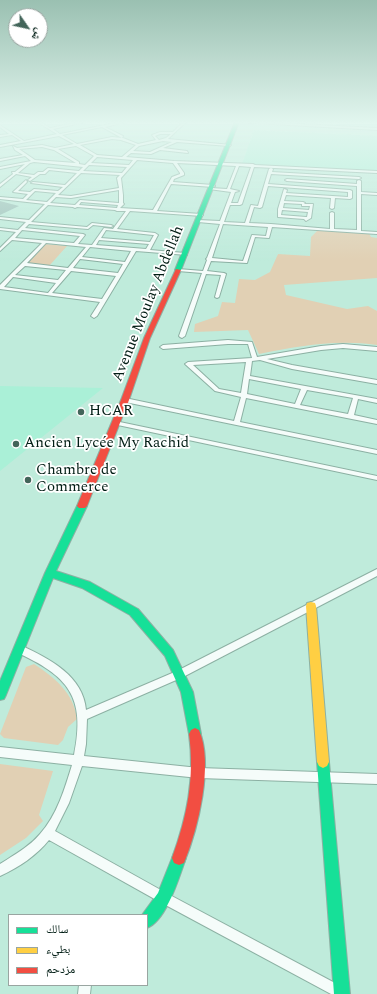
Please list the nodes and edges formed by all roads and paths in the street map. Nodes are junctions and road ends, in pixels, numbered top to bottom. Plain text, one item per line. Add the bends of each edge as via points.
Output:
1 (2, 168) edge
2 (21, 168) edge
3 (85, 168) edge
4 (128, 168) edge
5 (179, 168) edge
6 (220, 168) edge
7 (237, 168) edge
8 (252, 168) edge
9 (271, 168) edge
10 (313, 168) edge
11 (358, 171) junction
12 (81, 172) junction
13 (377, 172) edge
14 (270, 173) junction
15 (14, 174) junction
16 (123, 174) junction
17 (288, 174) junction
18 (35, 176) junction
19 (337, 177) junction
20 (359, 178) junction
21 (29, 182) junction
22 (171, 183) junction
23 (267, 183) junction
24 (337, 183) junction
25 (286, 184) junction
26 (359, 184) junction
27 (0, 186) edge
28 (66, 186) junction
29 (120, 189) junction
30 (211, 190) junction
31 (350, 190) junction
32 (231, 191) junction
33 (18, 192) junction
34 (60, 192) junction
35 (244, 192) junction
36 (359, 192) junction
37 (31, 193) junction
38 (284, 194) junction
39 (377, 194) edge
40 (56, 196) junction
41 (80, 196) junction
42 (231, 196) junction
43 (304, 196) junction
44 (333, 197) junction
45 (0, 198) edge
46 (9, 199) junction
47 (23, 201) junction
48 (80, 201) junction
49 (282, 202) junction
50 (47, 204) junction
51 (122, 204) junction
52 (228, 204) junction
53 (303, 204) junction
54 (75, 207) junction
55 (280, 208) junction
56 (332, 208) dead end
57 (117, 210) junction
58 (128, 210) junction
59 (302, 210) junction
60 (311, 211) junction
61 (154, 212) junction
62 (332, 213) dead end
63 (0, 218) edge
64 (200, 218) junction
65 (306, 218) junction
66 (28, 222) junction
67 (221, 222) junction
68 (248, 224) junction
69 (271, 225) junction
70 (115, 228) junction
71 (305, 228) junction
72 (0, 229) edge
73 (332, 229) junction
74 (20, 230) junction
75 (126, 231) junction
76 (359, 231) junction
77 (377, 233) edge
78 (11, 239) junction
79 (98, 239) junction
80 (119, 241) junction
81 (45, 242) junction
82 (151, 243) junction
83 (75, 245) junction
84 (91, 246) junction
85 (114, 248) junction
86 (0, 250) edge
87 (134, 250) junction
88 (147, 251) junction
89 (185, 254) junction
90 (80, 258) junction
91 (208, 259) junction
92 (126, 263) junction
93 (23, 264) junction
94 (70, 270) junction
95 (178, 270) junction
96 (203, 272) junction
97 (119, 275) junction
98 (12, 276) junction
99 (59, 282) junction
100 (0, 288) edge
101 (49, 294) junction
102 (217, 297) dead end
103 (103, 301) junction
104 (94, 316) dead end
105 (182, 336) dead end
106 (163, 347) dead end
107 (377, 349) edge
108 (255, 359) junction
109 (247, 376) junction
110 (377, 382) edge
111 (305, 387) junction
112 (244, 395) junction
113 (356, 397) junction
114 (125, 400) junction
115 (377, 401) edge
116 (298, 406) junction
117 (350, 417) junction
118 (237, 422) junction
119 (377, 422) edge
120 (115, 423) junction
121 (377, 452) edge
122 (377, 478) edge
123 (377, 572) edge
124 (50, 574) junction
125 (311, 606) junction
126 (19, 650) junction
127 (180, 674) junction
128 (0, 695) edge
129 (84, 716) junction
130 (0, 752) edge
131 (78, 760) junction
132 (199, 773) junction
133 (324, 777) junction
134 (377, 779) edge
135 (48, 833) junction
136 (0, 870) edge
137 (164, 898) junction
138 (148, 920) edge
139 (343, 994) edge

1 - 15 street
2 - 15 street
3 - 12 street
4 - 16 street
5 - 22 street via 182,175 173,178
6 - 30 main road, Avenue Moulay Abdellah
7 - 32 street
8 - 35 street
9 - 14 street
10 - 11 street
11 - 13 street
11 - 20 street
12 - 16 street
12 - 18 street via 48,169
12 - 28 street
14 - 17 street
14 - 23 street
15 - 18 street
15 - 27 street
16 - 29 street via 119,178
17 - 19 street
17 - 25 street
18 - 21 street
19 - 20 street
19 - 24 street
20 - 26 street
21 - 28 street
21 - 33 street via 15,192
22 - 30 street
22 - 61 street
23 - 25 street
23 - 68 street via 260,207 252,206
24 - 25 street
24 - 26 street
25 - 31 street
25 - 38 street
26 - 36 street
28 - 34 street
29 - 41 street
29 - 51 street
30 - 32 street
30 - 42 street
30 - 64 main road, Avenue Moulay Abdellah
31 - 36 street
31 - 44 street via 350,198
32 - 35 street
32 - 42 street
33 - 37 street
33 - 46 street
34 - 37 street via 34,190
34 - 40 street
35 - 52 street via 240,204
36 - 39 street
36 - 76 street
37 - 47 street
38 - 43 street
38 - 49 street
40 - 41 street
40 - 50 street
41 - 48 street
42 - 52 street
43 - 44 street
43 - 53 street
44 - 56 street
45 - 46 street
46 - 47 street
47 - 50 street
48 - 51 street
48 - 54 street
49 - 53 street
49 - 55 street
50 - 54 street
50 - 66 street
51 - 57 street
52 - 67 street
53 - 59 street
53 - 60 street via 312,205
54 - 57 street
55 - 59 street
55 - 65 street via 279,216
57 - 58 street
58 - 61 street
58 - 70 street
59 - 60 street
60 - 65 street via 309,218
61 - 64 street
62 - 73 street
63 - 66 street
64 - 67 street
64 - 89 main road, Avenue Moulay Abdellah
65 - 71 street
66 - 70 street via 88,228 92,224
66 - 74 street
67 - 68 street
67 - 91 street
68 - 69 street
69 - 71 street
69 - 91 street via 268,237 253,236 245,262
70 - 75 street
70 - 79 street via 104,230
71 - 73 street
72 - 74 street
73 - 76 street
74 - 78 street
74 - 83 street via 83,235
75 - 80 street
75 - 82 street via 156,235
76 - 77 street
78 - 81 street
78 - 86 street
79 - 80 street
79 - 84 street
80 - 82 street
80 - 85 street
81 - 83 street
81 - 93 street
82 - 88 street
83 - 84 street
84 - 85 street
84 - 90 street
85 - 87 street
87 - 88 street
87 - 92 street
88 - 89 street
89 - 95 main road, Avenue Moulay Abdellah
90 - 92 street
90 - 94 street
91 - 96 street
92 - 97 street
93 - 94 street
93 - 98 street
94 - 97 street
94 - 99 street
95 - 96 street
95 - 114 main road, Avenue Moulay Abdellah via 147,338
96 - 102 street via 224,274
96 - 105 street
97 - 103 street
98 - 99 street
98 - 100 street
99 - 101 street
100 - 101 street
101 - 103 street
103 - 104 street
106 - 108 street via 228,342 250,343
107 - 108 street via 343,346
108 - 109 street
108 - 110 street
108 - 112 street via 188,364 217,390
109 - 111 street
109 - 112 street
111 - 113 street
111 - 116 street
112 - 116 street
112 - 118 street
113 - 115 street
113 - 117 street
114 - 118 street
114 - 120 main road, Avenue Moulay Abdellah
116 - 117 street
117 - 119 street
118 - 121 street
120 - 122 street
120 - 124 main road, Avenue Moulay Abdellah via 85,499
123 - 125 street
124 - 126 main road, Avenue Moulay Abdellah
124 - 127 main road via 86,585 134,612 169,653
125 - 127 street
125 - 133 main road
126 - 128 main road, Avenue Moulay Abdellah
126 - 129 street via 45,662 62,674 76,692
127 - 129 street
127 - 132 main road via 192,717
129 - 131 street via 82,750
130 - 131 street
131 - 132 street
131 - 135 street via 70,787
132 - 133 street
132 - 137 main road via 195,807 184,846
133 - 134 street
133 - 139 main road
135 - 136 street via 30,850
135 - 137 street
137 - 138 main road
137 - 139 street

